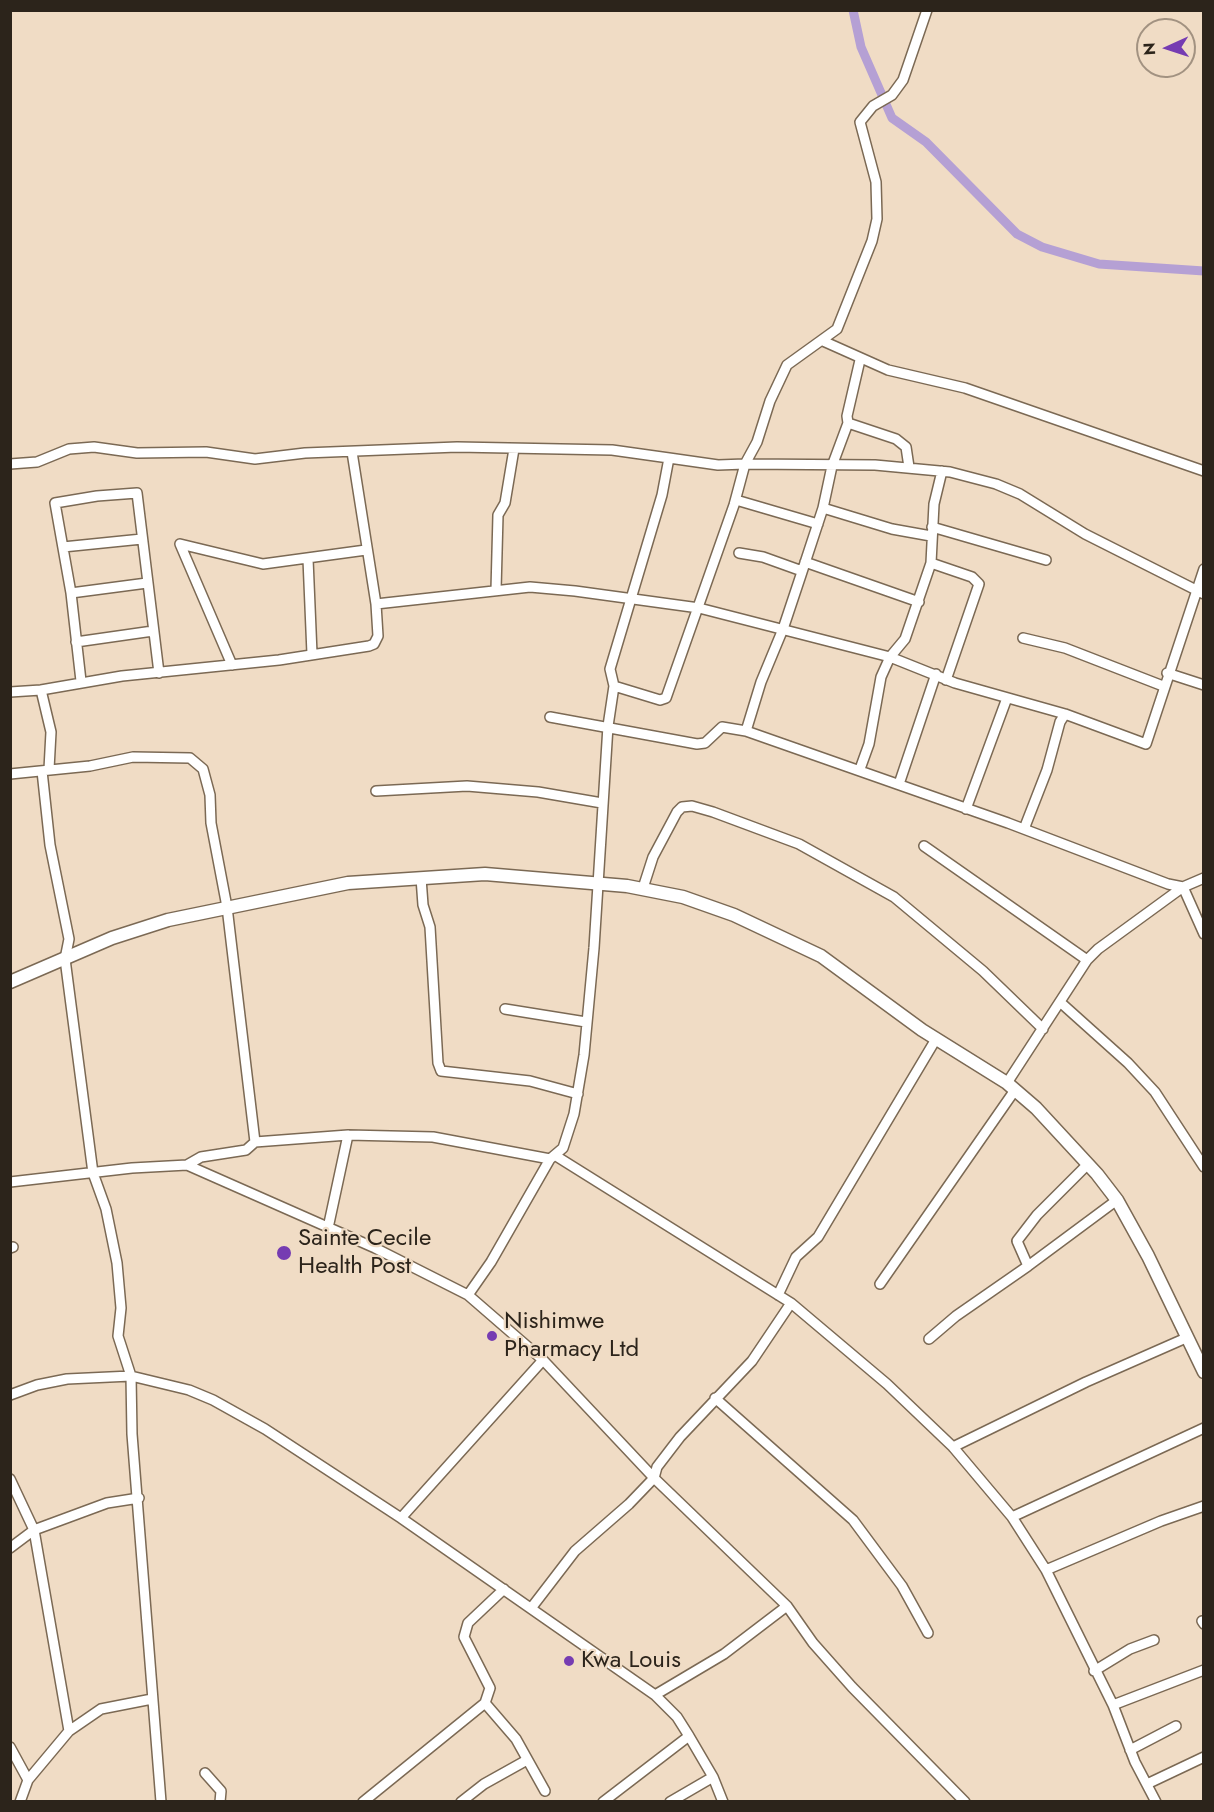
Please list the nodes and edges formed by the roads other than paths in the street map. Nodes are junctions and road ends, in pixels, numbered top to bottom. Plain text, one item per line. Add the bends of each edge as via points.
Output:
1 (927, 10) edge
2 (823, 341) junction
3 (860, 360) junction
4 (848, 423) junction
5 (514, 449) junction
6 (352, 452) junction
7 (669, 458) junction
8 (10, 464) edge
9 (745, 464) junction
10 (832, 466) junction
11 (909, 467) junction
12 (942, 471) junction
13 (1203, 471) edge
14 (736, 500) junction
15 (823, 508) junction
16 (818, 524) junction
17 (932, 531) junction
18 (142, 539) junction
19 (63, 547) junction
20 (366, 550) junction
21 (739, 553) dead end
22 (308, 559) junction
23 (1046, 560) dead end
24 (931, 563) junction
25 (804, 566) junction
26 (1203, 569) edge
27 (147, 583) junction
28 (496, 590) junction
29 (70, 592) junction
30 (1200, 592) edge
31 (631, 599) junction
32 (919, 602) junction
33 (376, 604) junction
34 (699, 608) junction
35 (783, 629) junction
36 (153, 631) junction
37 (1023, 638) dead end
38 (76, 642) junction
39 (312, 654) junction
40 (890, 657) junction
41 (232, 665) junction
42 (159, 673) junction
43 (1167, 673) junction
44 (936, 675) junction
45 (946, 680) junction
46 (81, 681) junction
47 (1203, 685) edge
48 (614, 686) junction
49 (1163, 686) junction
50 (41, 690) junction
51 (10, 692) edge
52 (1007, 698) junction
53 (1065, 714) junction
54 (550, 717) dead end
55 (608, 726) junction
56 (746, 731) junction
57 (860, 769) junction
58 (46, 770) junction
59 (10, 774) edge
60 (899, 784) junction
61 (375, 791) dead end
62 (602, 803) junction
63 (966, 809) junction
64 (1024, 829) junction
65 (924, 846) dead end
66 (421, 878) junction
67 (1203, 878) edge
68 (597, 884) junction
69 (1183, 887) junction
70 (643, 888) junction
71 (227, 907) junction
72 (1203, 934) edge
73 (65, 959) junction
74 (1087, 960) junction
75 (10, 982) edge
76 (1060, 1002) junction
77 (505, 1009) dead end
78 (586, 1022) junction
79 (1042, 1029) junction
80 (936, 1039) junction
81 (1011, 1087) junction
82 (578, 1094) junction
83 (348, 1135) junction
84 (255, 1142) junction
85 (553, 1158) junction
86 (1088, 1164) junction
87 (187, 1165) junction
88 (1203, 1167) edge
89 (93, 1173) junction
90 (10, 1182) edge
91 (1117, 1200) junction
92 (328, 1228) junction
93 (1028, 1266) junction
94 (880, 1284) dead end
95 (468, 1295) junction
96 (778, 1295) junction
97 (791, 1303) junction
98 (1186, 1338) junction
99 (929, 1339) dead end
100 (543, 1360) junction
101 (1203, 1372) edge
102 (131, 1376) junction
103 (10, 1395) edge
104 (715, 1398) junction
105 (1203, 1428) edge
106 (953, 1447) junction
107 (654, 1478) junction
108 (10, 1479) edge
109 (139, 1498) junction
110 (1203, 1506) edge
111 (1012, 1517) junction
112 (401, 1518) junction
113 (34, 1530) junction
114 (10, 1548) edge
115 (1046, 1570) junction
116 (504, 1589) junction
117 (787, 1606) junction
118 (532, 1607) junction
119 (928, 1633) dead end
120 (1154, 1640) dead end
121 (1203, 1670) edge
122 (1094, 1671) junction
123 (655, 1695) junction
124 (152, 1699) junction
125 (485, 1703) junction
126 (1113, 1705) junction
127 (1176, 1726) dead end
128 (69, 1731) junction
129 (689, 1736) junction
130 (10, 1747) edge
131 (1130, 1750) junction
132 (1203, 1757) edge
133 (527, 1760) junction
134 (205, 1773) dead end
135 (713, 1777) junction
136 (28, 1780) junction
137 (1147, 1784) junction
138 (545, 1791) dead end
139 (20, 1802) edge
140 (161, 1802) edge
141 (220, 1802) edge
142 (363, 1802) edge
143 (461, 1802) edge
144 (603, 1802) edge
145 (670, 1802) edge
146 (723, 1802) edge
147 (965, 1802) edge
148 (1156, 1802) edge

1 - 2 street via 910,66 892,95 873,106 860,122 876,182 877,219 846,309 837,329
2 - 3 street
2 - 9 street via 787,365
3 - 4 street
3 - 13 street via 965,388
4 - 10 street
4 - 11 street via 896,439 906,447
5 - 6 street via 423,447
5 - 7 street via 612,450
5 - 28 street via 505,503 498,515
6 - 8 street via 255,459 206,452 144,453 94,447 62,451 37,462
6 - 20 street
7 - 9 street via 706,464
7 - 31 street
9 - 10 street
9 - 14 street
10 - 11 street
10 - 15 street
11 - 12 street
12 - 17 street
12 - 30 street via 1020,494 1093,538
14 - 16 street
14 - 34 street
15 - 16 street
15 - 17 street via 892,529
16 - 25 street
17 - 23 street
17 - 24 street
18 - 19 street
18 - 19 street via 137,493 107,495 55,503
18 - 27 street
19 - 29 street
20 - 22 street
20 - 33 street
21 - 25 street
22 - 39 street
22 - 41 street via 263,564 180,544
24 - 32 street
24 - 45 street via 972,577 980,584
25 - 32 street via 874,584
25 - 35 street
26 - 30 street
27 - 29 street
27 - 36 street
28 - 31 street via 550,588
28 - 33 street
29 - 38 street
30 - 43 street
31 - 34 street
31 - 48 street via 610,669
32 - 40 street via 905,639
33 - 39 street via 378,636 374,644
34 - 35 street
34 - 48 street via 666,698 660,700
35 - 40 street
35 - 56 street via 760,682
36 - 38 street
36 - 42 street
37 - 49 street via 1065,648
38 - 46 street
39 - 41 street
40 - 44 street
40 - 57 street via 880,676 869,744
41 - 42 street
42 - 46 street
43 - 47 street
43 - 49 street
44 - 45 street
44 - 60 street
45 - 52 street
46 - 50 street
48 - 55 street
49 - 53 street via 1146,744
50 - 51 street
50 - 58 street via 51,732
52 - 53 street
52 - 63 street
53 - 64 street
54 - 55 street
55 - 56 street via 701,744 722,727
55 - 62 street
56 - 57 street
57 - 60 street
58 - 59 street
58 - 71 street via 133,757 197,761 207,780
58 - 73 street via 50,845 69,939
60 - 63 street
61 - 62 street via 467,786
62 - 68 street
63 - 64 street
64 - 69 street
65 - 74 street
66 - 68 main road via 485,874
66 - 71 main road via 348,883
66 - 82 street via 430,927 441,1071 530,1081
67 - 69 street
68 - 70 main road
68 - 78 street
69 - 72 street
69 - 74 street
70 - 79 street via 652,857 677,812 692,806 713,812 799,844 894,897 983,971
70 - 80 main road via 734,915 813,952
71 - 73 main road via 168,920
71 - 84 street
73 - 75 main road
73 - 89 street
74 - 76 street
76 - 79 street
76 - 88 street via 1155,1092
77 - 78 street
78 - 82 street
79 - 81 street
80 - 81 main road
80 - 96 street via 818,1237 796,1257
81 - 86 main road
81 - 94 street
82 - 85 street via 568,1135
83 - 84 street
83 - 85 street via 433,1137
83 - 92 street
84 - 87 street via 246,1150 201,1157
85 - 95 street
85 - 96 street
86 - 91 main road
86 - 93 street via 1017,1241
87 - 89 street
87 - 92 street
89 - 90 street
89 - 102 street via 106,1209 117,1263 121,1308 118,1336
91 - 93 street
91 - 98 main road
92 - 95 street
93 - 99 street
95 - 100 street
96 - 97 street
97 - 104 street via 752,1361
97 - 106 street via 887,1384
98 - 101 main road
98 - 106 street
100 - 107 street
100 - 112 street
102 - 103 street via 67,1379
102 - 109 street
102 - 112 street via 166,1383 213,1400 265,1429
104 - 107 street via 657,1467
104 - 119 street via 853,1520 902,1586
105 - 111 street
106 - 111 street
107 - 117 street
107 - 118 street via 575,1551
108 - 113 street
109 - 113 street via 107,1503
109 - 124 street
110 - 115 street
111 - 115 street
112 - 116 street
113 - 114 street
113 - 128 street
115 - 122 street
116 - 118 street
116 - 125 street via 468,1623 464,1637 490,1688
117 - 123 street via 724,1654
117 - 147 street via 852,1687
118 - 123 street
120 - 122 street
121 - 126 street
122 - 126 street
123 - 129 street
124 - 128 street via 101,1709
124 - 140 street
125 - 133 street via 516,1739
125 - 142 street
126 - 131 street
127 - 131 street
128 - 136 street
129 - 135 street
129 - 144 street
130 - 136 street
131 - 137 street
132 - 137 street
133 - 138 street
133 - 143 street
134 - 141 street via 221,1791
135 - 145 street
135 - 146 street
136 - 139 street
137 - 148 street

